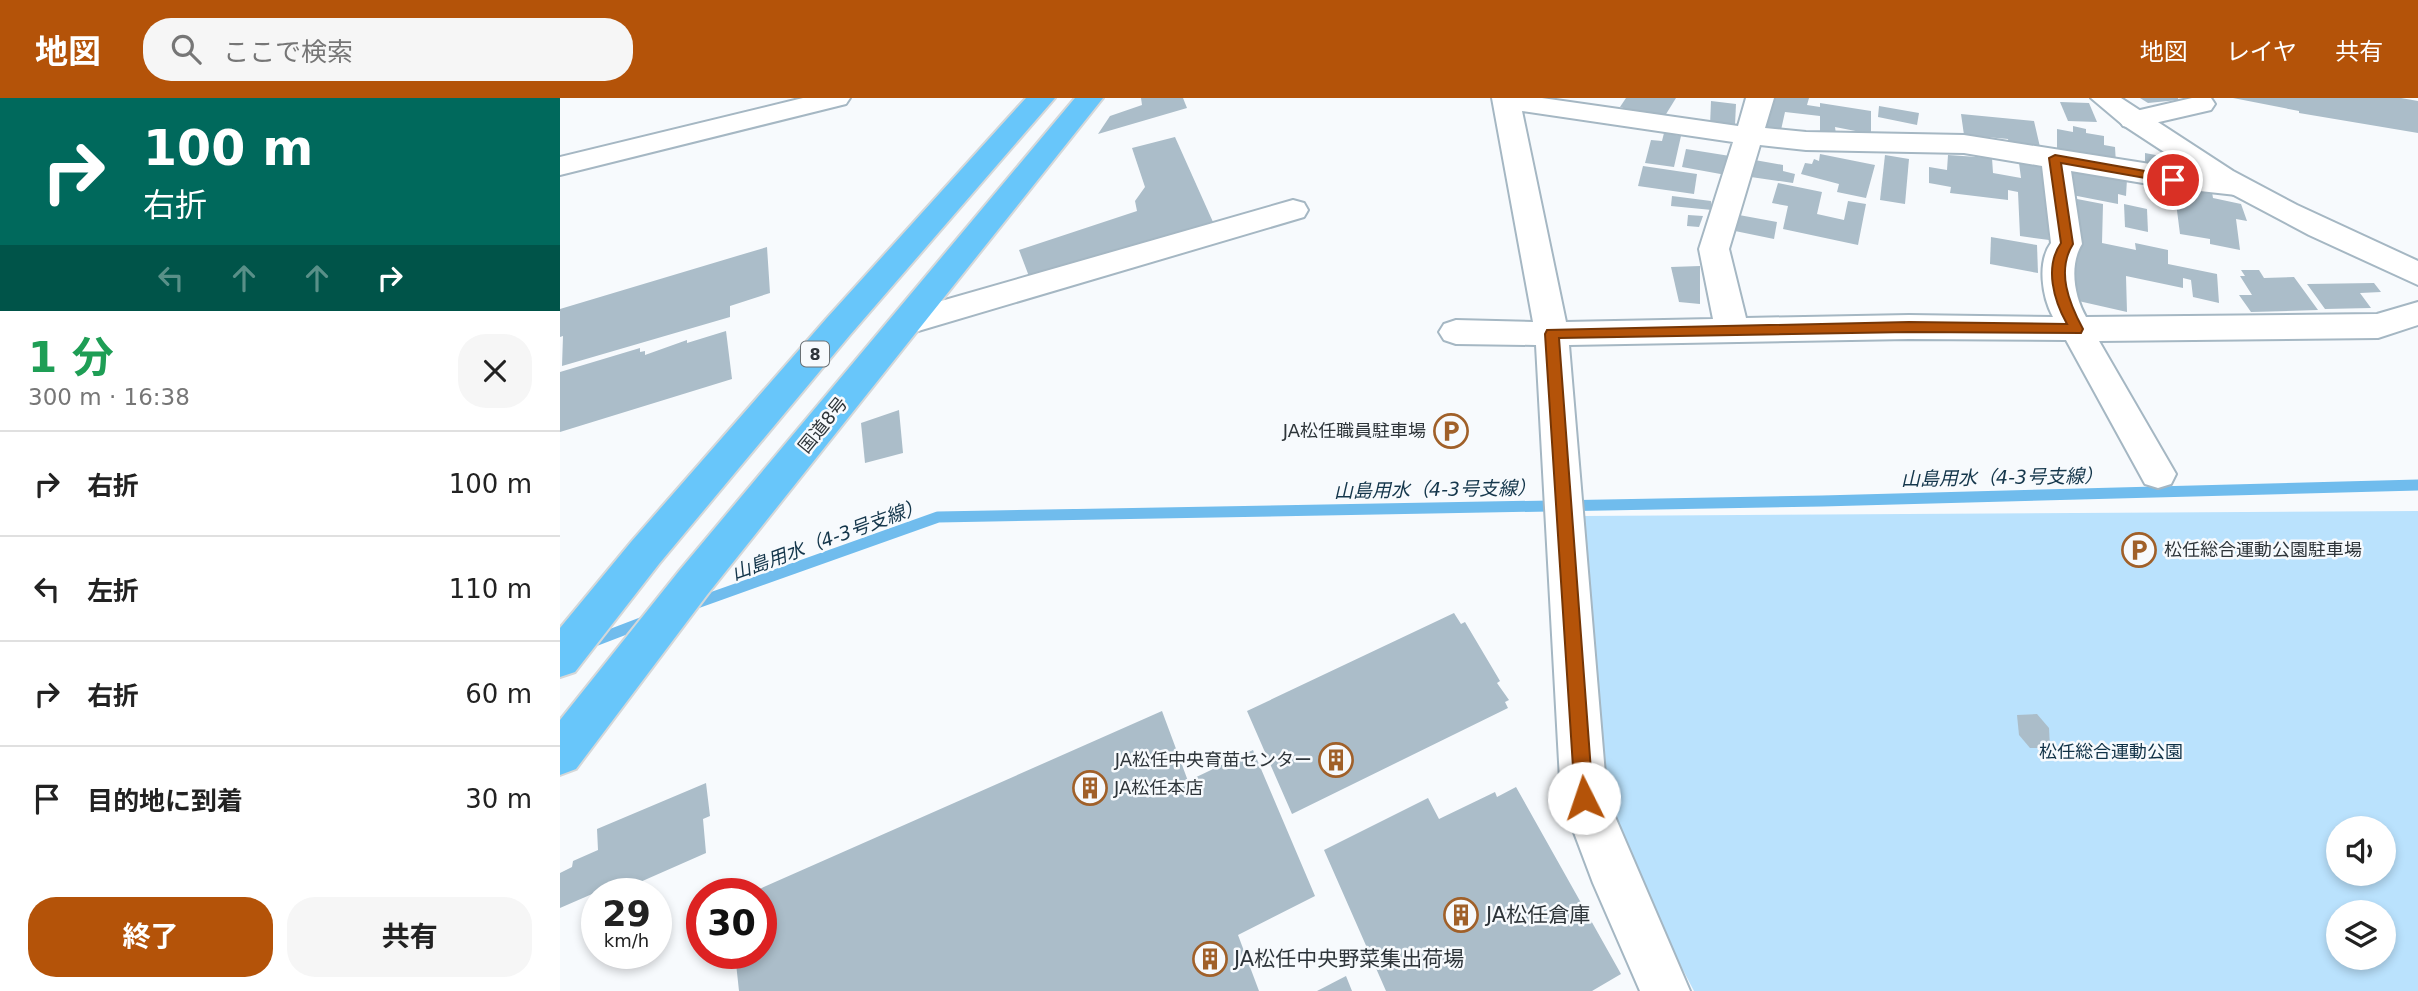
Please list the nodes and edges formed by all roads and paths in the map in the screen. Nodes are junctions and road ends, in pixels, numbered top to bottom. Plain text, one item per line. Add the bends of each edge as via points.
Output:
1 (836, 98) edge
2 (1041, 98) edge
3 (1089, 98) edge
4 (1760, 98) edge
5 (2105, 98) edge
6 (1508, 99) edge
7 (2201, 104) dead end
8 (2133, 120) junction
9 (1747, 135) junction
10 (2055, 158) junction
11 (560, 166) edge
12 (2236, 186) junction
13 (1293, 209) dead end
14 (2418, 274) edge
15 (2418, 313) edge
16 (908, 322) junction
17 (2076, 329) junction
18 (1732, 331) junction
19 (1456, 332) dead end
20 (1552, 334) junction
21 (2158, 474) dead end
22 (577, 622) edge
23 (560, 659) edge
24 (560, 754) edge
25 (1665, 991) edge

1 - 11 street
2 - 22 highway, 8
3 - 16 highway, 国道8号
4 - 9 street
5 - 8 street
6 - 9 street
6 - 20 street
7 - 8 street
8 - 12 street
9 - 10 street via 1806,141 1964,144
9 - 18 street via 1714,249
10 - 12 street via 2173,180
10 - 17 street via 2067,244 2059,256 2061,302
12 - 14 street
13 - 16 street
15 - 17 street via 2378,326
16 - 24 highway, 国道8号 via 693,583
17 - 18 street
17 - 21 street
18 - 20 street
19 - 20 street
20 - 25 street via 1584,798
22 - 23 highway, 8

